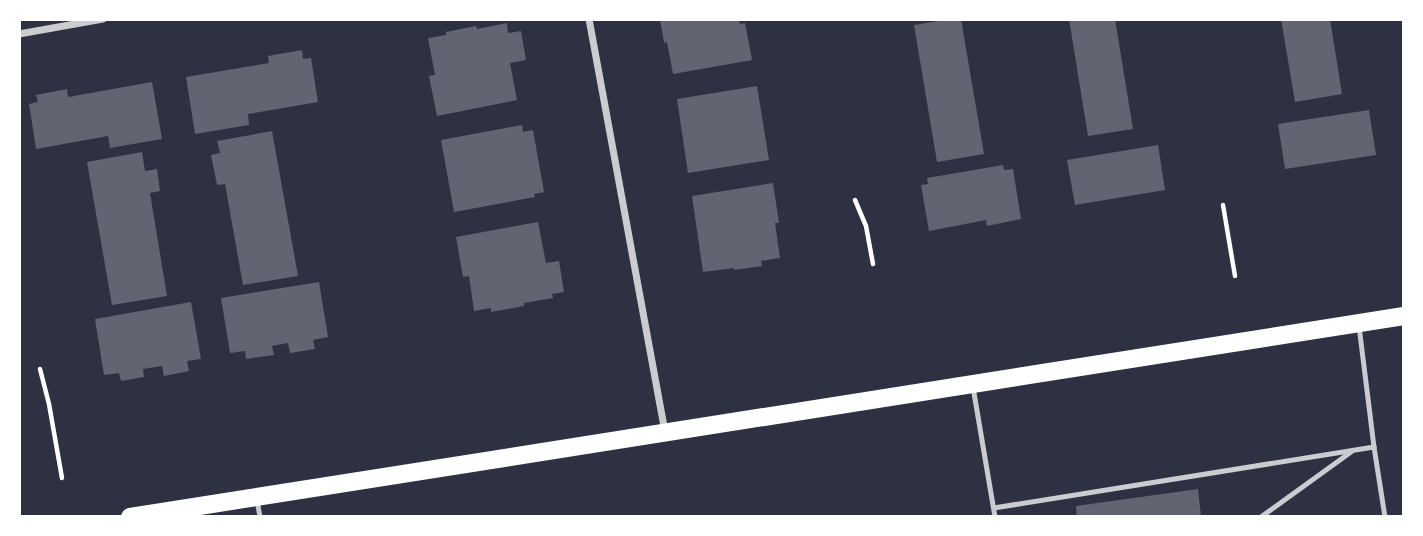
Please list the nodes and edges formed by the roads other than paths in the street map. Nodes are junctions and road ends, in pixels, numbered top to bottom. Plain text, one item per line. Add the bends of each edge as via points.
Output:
1 (103, 19) edge
2 (589, 19) edge
3 (19, 34) edge
4 (1404, 316) edge
5 (1358, 323) junction
6 (972, 384) junction
7 (665, 432) junction
8 (1374, 447) junction
9 (1354, 450) junction
10 (256, 497) junction
11 (994, 508) junction
12 (130, 517) edge
13 (260, 517) edge
14 (995, 517) edge
15 (1261, 517) edge
16 (1385, 517) edge

1 - 3 street
2 - 7 street
4 - 5 main road
5 - 6 main road
5 - 8 lane
6 - 7 main road
6 - 11 lane
7 - 10 main road
8 - 9 lane
8 - 16 lane
9 - 11 lane
9 - 15 lane
10 - 12 main road
10 - 13 lane
11 - 14 lane

